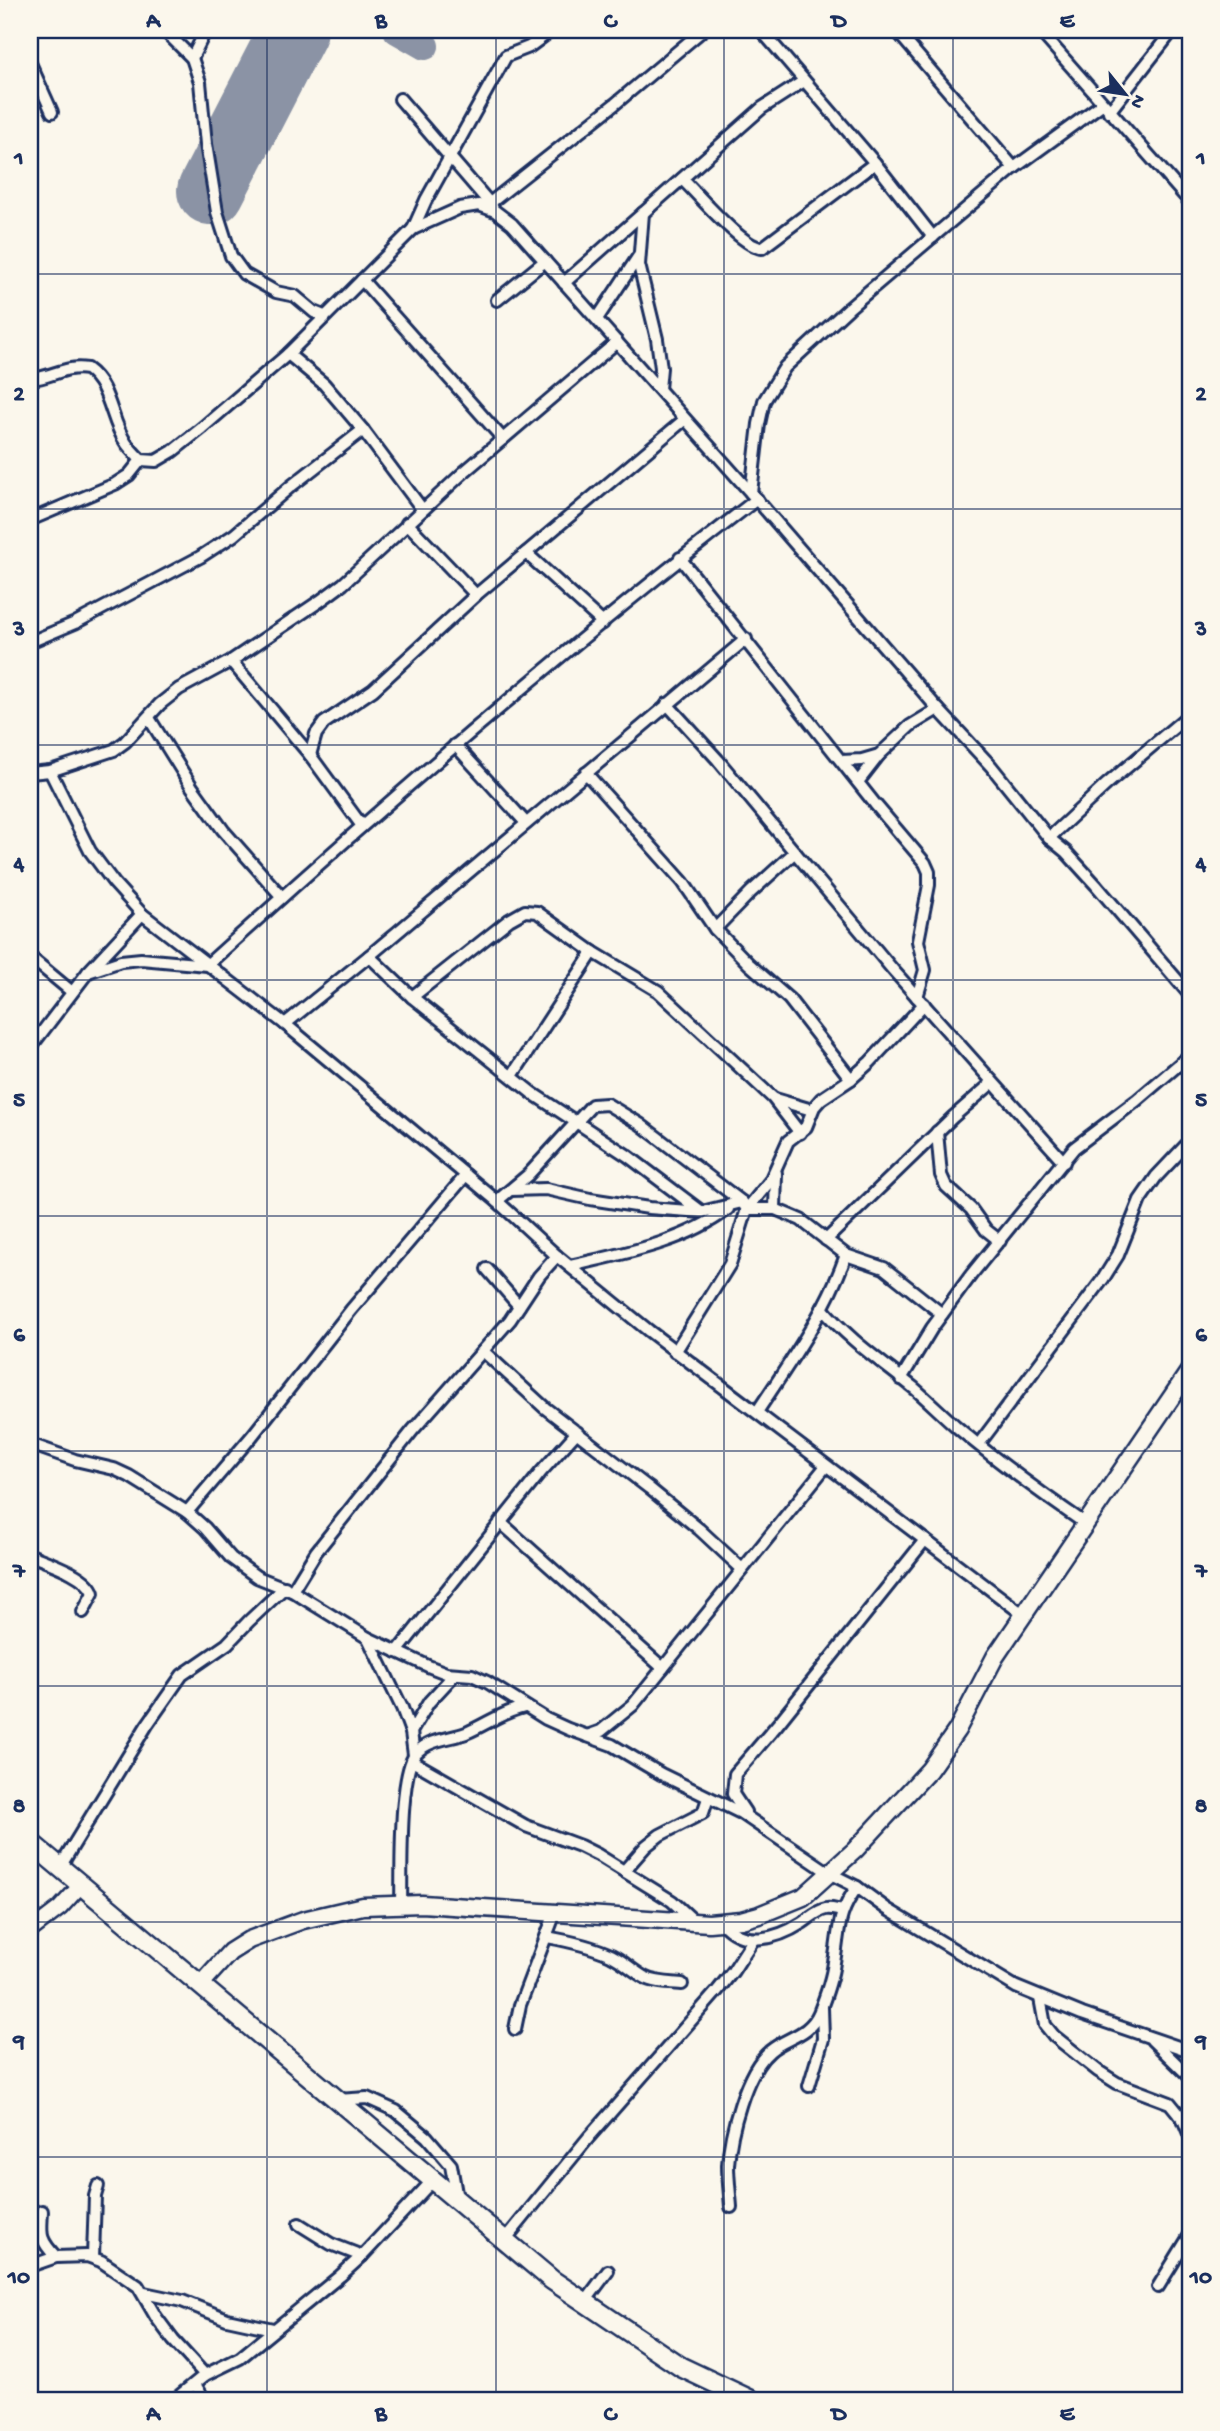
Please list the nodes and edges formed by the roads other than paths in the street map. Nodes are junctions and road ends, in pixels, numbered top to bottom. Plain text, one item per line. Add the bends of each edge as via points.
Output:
1 (163, 30) edge
2 (206, 30) edge
3 (552, 30) edge
4 (703, 30) edge
5 (761, 30) edge
6 (896, 30) edge
7 (1039, 30) edge
8 (1173, 30) edge
9 (192, 58) junction
10 (30, 62) edge
11 (804, 81) junction
12 (400, 99) dead end
13 (1105, 108) junction
14 (52, 112) dead end
15 (450, 155) junction
16 (875, 163) junction
17 (1014, 168) junction
18 (682, 179) junction
19 (1190, 202) edge
20 (493, 207) junction
21 (643, 212) junction
22 (413, 229) junction
23 (933, 237) junction
24 (638, 257) junction
25 (545, 261) junction
26 (362, 281) junction
27 (564, 283) junction
28 (497, 300) dead end
29 (324, 316) junction
30 (597, 319) junction
31 (617, 342) junction
32 (288, 354) junction
33 (30, 379) edge
34 (659, 389) junction
35 (684, 420) junction
36 (363, 430) junction
37 (503, 439) junction
38 (141, 460) junction
39 (754, 496) junction
40 (422, 509) junction
41 (30, 520) edge
42 (407, 523) junction
43 (526, 553) junction
44 (680, 558) junction
45 (476, 594) junction
46 (603, 623) junction
47 (746, 639) junction
48 (30, 642) edge
49 (231, 662) junction
50 (667, 704) junction
51 (937, 709) junction
52 (1190, 715) edge
53 (149, 718) junction
54 (455, 745) junction
55 (310, 755) junction
56 (879, 755) junction
57 (842, 761) junction
58 (50, 771) junction
59 (30, 773) edge
60 (586, 773) junction
61 (858, 782) junction
62 (526, 823) junction
63 (362, 826) junction
64 (1049, 838) junction
65 (795, 852) junction
66 (282, 897) junction
67 (142, 914) junction
68 (715, 929) junction
69 (593, 953) junction
70 (369, 956) junction
71 (30, 957) edge
72 (207, 965) junction
73 (88, 972) junction
74 (72, 992) junction
75 (1190, 995) edge
76 (412, 997) junction
77 (920, 1001) junction
78 (285, 1024) junction
79 (30, 1048) edge
80 (1190, 1055) edge
81 (512, 1076) junction
82 (851, 1079) junction
83 (992, 1083) junction
84 (773, 1098) junction
85 (812, 1111) junction
86 (575, 1122) junction
87 (937, 1132) junction
88 (800, 1133) junction
89 (1190, 1141) edge
90 (1064, 1162) junction
91 (775, 1171) junction
92 (466, 1175) junction
93 (511, 1191) junction
94 (497, 1201) junction
95 (741, 1205) junction
96 (775, 1209) junction
97 (702, 1212) junction
98 (826, 1240) junction
99 (1000, 1241) junction
100 (846, 1255) junction
101 (557, 1256) junction
102 (570, 1266) junction
103 (487, 1269) dead end
104 (519, 1306) junction
105 (822, 1308) junction
106 (942, 1314) junction
107 (483, 1351) junction
108 (675, 1352) junction
109 (1190, 1370) edge
110 (901, 1379) junction
111 (757, 1412) junction
112 (577, 1432) junction
113 (30, 1444) edge
114 (978, 1444) junction
115 (825, 1466) junction
116 (187, 1512) junction
117 (500, 1522) junction
118 (1086, 1524) junction
119 (925, 1540) junction
120 (30, 1555) edge
121 (742, 1570) junction
122 (289, 1589) junction
123 (83, 1612) dead end
124 (1024, 1615) junction
125 (368, 1638) junction
126 (397, 1651) junction
127 (663, 1668) junction
128 (454, 1675) junction
129 (524, 1707) junction
130 (411, 1732) junction
131 (587, 1736) junction
132 (413, 1758) junction
133 (708, 1798) junction
134 (759, 1827) junction
135 (30, 1842) edge
136 (60, 1867) junction
137 (624, 1871) junction
138 (831, 1874) junction
139 (81, 1885) junction
140 (856, 1887) junction
141 (401, 1905) junction
142 (842, 1911) junction
143 (555, 1913) junction
144 (696, 1923) junction
145 (722, 1923) junction
146 (30, 1931) edge
147 (547, 1937) junction
148 (753, 1940) junction
149 (201, 1984) junction
150 (682, 1984) dead end
151 (1040, 1998) junction
152 (822, 2005) junction
153 (515, 2029) dead end
154 (1150, 2038) junction
155 (1190, 2051) edge
156 (1190, 2077) edge
157 (809, 2086) dead end
158 (338, 2100) junction
159 (1190, 2136) edge
160 (433, 2180) junction
161 (97, 2186) dead end
162 (457, 2199) junction
163 (731, 2207) dead end
164 (41, 2211) dead end
165 (299, 2224) dead end
166 (1190, 2235) edge
167 (505, 2240) junction
168 (362, 2256) junction
169 (56, 2257) junction
170 (93, 2257) junction
171 (30, 2266) edge
172 (608, 2272) dead end
173 (1158, 2287) dead end
174 (144, 2293) junction
175 (584, 2303) junction
176 (273, 2329) junction
177 (205, 2375) junction
178 (195, 2384) junction
179 (173, 2401) edge
180 (205, 2401) edge
181 (753, 2401) edge

1 - 9 street
2 - 9 street
3 - 15 street via 506,56
4 - 20 street
5 - 11 street
6 - 17 street
7 - 13 street
8 - 13 street
9 - 29 street via 200,82 217,212 231,256 244,274 276,292 295,296
10 - 14 street
11 - 16 street
11 - 18 street via 762,108
12 - 15 street
13 - 17 street
13 - 19 street
15 - 20 street
15 - 22 street
16 - 18 street via 762,248 742,239
16 - 23 street
17 - 23 street
18 - 21 street
20 - 22 street via 460,208
20 - 25 street
21 - 24 street
21 - 27 street
22 - 26 street
23 - 39 street via 779,373 761,412
24 - 30 street
24 - 34 street via 657,340
25 - 27 street
25 - 28 street
26 - 29 street
26 - 37 street
27 - 30 street
29 - 32 street
30 - 31 street
31 - 34 street
31 - 37 street
32 - 36 street via 324,384
32 - 38 street via 173,451 156,461
33 - 38 street via 68,368 94,374 126,444
34 - 35 street
35 - 39 street
35 - 43 street
36 - 40 street
36 - 48 street via 234,536 75,623
37 - 40 street
38 - 41 street via 115,484
39 - 44 street
39 - 51 street
40 - 42 street
42 - 45 street
42 - 49 street via 343,584
43 - 45 street
43 - 46 street
44 - 46 street
44 - 47 street
45 - 55 street via 373,690 324,723
46 - 54 street
47 - 50 street
47 - 57 street
49 - 53 street via 179,689
49 - 55 street
50 - 60 street
50 - 65 street
51 - 56 street
51 - 64 street
52 - 64 street
53 - 58 street via 114,750
53 - 66 street via 223,830
54 - 62 street
54 - 63 street
55 - 63 street
56 - 57 street
56 - 61 street
57 - 61 street
58 - 59 street
58 - 67 street via 90,851
60 - 62 street
60 - 68 street via 683,882
61 - 77 street via 929,872 918,942 925,970
62 - 70 street
63 - 66 street
64 - 75 street via 1096,885
65 - 68 street
65 - 77 street
66 - 72 street
67 - 72 street
67 - 73 street
68 - 82 street via 789,999
69 - 76 street via 537,912 525,911
69 - 81 street
69 - 84 street via 670,1000
70 - 76 street
70 - 78 street
71 - 74 street
72 - 73 street via 141,958
72 - 78 street
73 - 74 street
74 - 79 street
76 - 81 street
77 - 82 street
77 - 83 street
78 - 92 street
80 - 90 street via 1074,1148
81 - 86 street
82 - 85 street via 821,1099
83 - 87 street
83 - 90 street
84 - 85 street
84 - 88 street
85 - 88 street
86 - 93 street
86 - 95 street via 592,1105 607,1104 640,1124
86 - 97 street
87 - 98 street
87 - 99 street via 946,1186
88 - 91 street via 788,1141
89 - 114 street via 1156,1177 1102,1279
90 - 99 street
91 - 95 street via 770,1181
91 - 96 street
92 - 94 street
92 - 116 street
93 - 94 street
93 - 97 street via 546,1189 649,1208
94 - 101 street
95 - 96 street
95 - 97 street
95 - 102 street via 692,1232
95 - 108 street via 730,1264
96 - 98 street via 809,1225
98 - 100 street
99 - 106 street
100 - 105 street
100 - 106 street via 878,1264
101 - 102 street
101 - 104 street
102 - 108 street
103 - 104 street
104 - 107 street
105 - 110 street
105 - 111 street
106 - 110 street
107 - 112 street
107 - 122 street via 404,1441
108 - 111 street
109 - 118 main road
110 - 114 street
111 - 115 street
112 - 117 street
112 - 121 street
113 - 116 street via 114,1469
114 - 118 street
115 - 119 street
115 - 121 street
116 - 122 street via 245,1570
117 - 126 street
117 - 127 street
118 - 124 main road
119 - 124 street
119 - 134 street via 734,1774 737,1803
120 - 123 street via 89,1585 93,1593
121 - 127 street
122 - 125 street
122 - 136 street via 227,1644 182,1675 165,1695
124 - 138 main road via 938,1759
125 - 126 street
125 - 130 street
126 - 128 street
127 - 131 street via 633,1705 601,1731
128 - 129 street via 472,1675
128 - 130 street via 429,1702
129 - 131 street
129 - 132 street via 424,1746
130 - 132 street
131 - 133 street
132 - 137 street via 526,1826 580,1846
132 - 141 street via 404,1807
133 - 134 street
133 - 137 street via 703,1813 660,1835
134 - 138 street
135 - 136 highway
136 - 139 highway
137 - 144 street via 672,1901
138 - 140 street
138 - 145 main road via 803,1897 780,1908
139 - 146 street
139 - 149 highway
140 - 142 street
140 - 151 street via 995,1975
141 - 143 main road
141 - 149 main road via 331,1912 249,1940 230,1952
142 - 148 street via 824,1909 774,1937
142 - 152 street
143 - 144 main road
143 - 147 street
144 - 145 main road
145 - 148 street via 732,1934
147 - 150 street via 607,1953 644,1977
147 - 153 street
148 - 167 street via 718,1990
149 - 158 highway
151 - 154 street
151 - 159 street via 1050,2032 1117,2083 1170,2103 1184,2119
152 - 157 street via 823,2039
152 - 163 street via 813,2024 772,2049 750,2078 729,2161
154 - 155 street
154 - 156 street
158 - 160 highway
158 - 162 street via 368,2098 396,2111 451,2165
160 - 162 highway
160 - 168 street
161 - 170 street
162 - 167 highway
164 - 169 street via 40,2231
165 - 168 street
166 - 173 street
167 - 175 highway
168 - 176 street
169 - 170 street
169 - 171 street
170 - 174 street
172 - 175 street
174 - 176 street
174 - 177 street via 173,2340
175 - 181 highway via 681,2367
176 - 177 street via 240,2358
177 - 178 street
178 - 179 street
178 - 180 street

